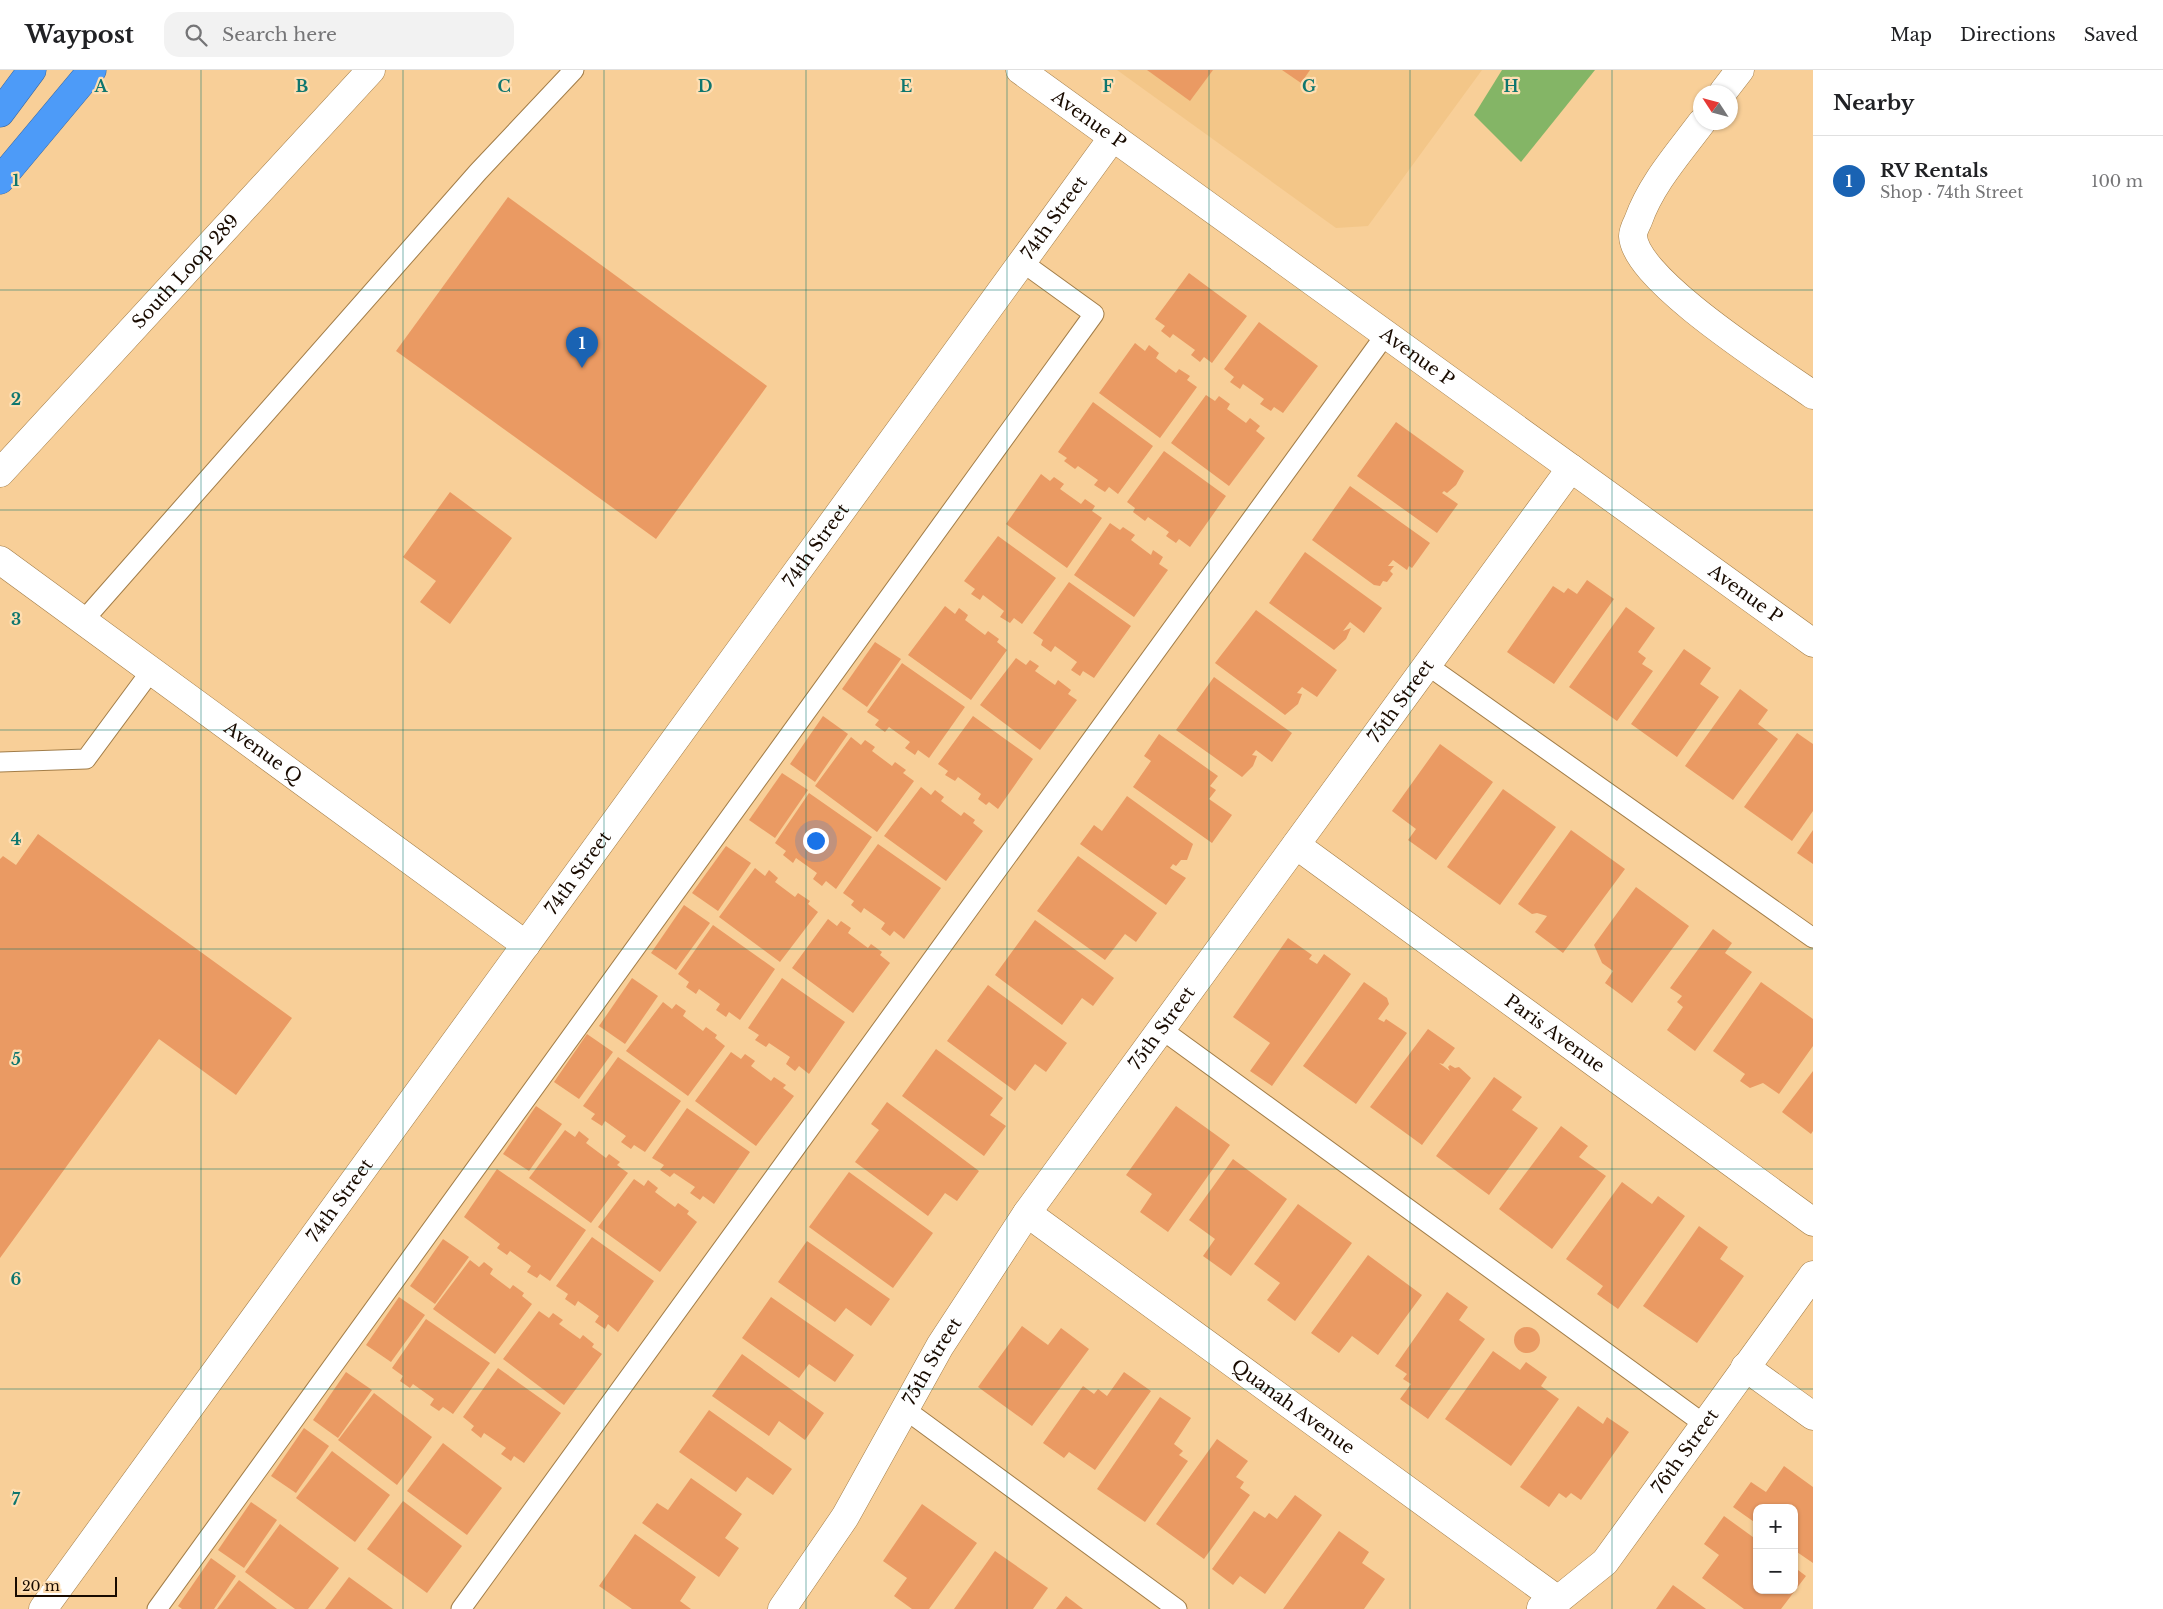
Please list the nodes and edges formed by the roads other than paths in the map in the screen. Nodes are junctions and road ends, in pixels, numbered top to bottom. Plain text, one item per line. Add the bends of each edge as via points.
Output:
1 (32, 70) edge
2 (92, 70) edge
3 (371, 70) edge
4 (574, 70) edge
5 (1020, 70) edge
6 (1740, 70) edge
7 (1728, 85) edge
8 (0, 113) edge
9 (1696, 130) edge
10 (1114, 137) junction
11 (0, 180) edge
12 (1022, 262) junction
13 (1386, 334) junction
14 (1813, 395) edge
15 (1571, 468) junction
16 (0, 473) edge
17 (0, 560) edge
18 (84, 621) junction
19 (1813, 643) edge
20 (1428, 665) junction
21 (151, 671) junction
22 (0, 762) edge
23 (1296, 845) junction
24 (1813, 938) edge
25 (526, 945) junction
26 (1161, 1029) junction
27 (1027, 1213) junction
28 (1813, 1222) edge
29 (1813, 1275) edge
30 (1745, 1368) junction
31 (906, 1410) junction
32 (1813, 1416) edge
33 (1704, 1424) junction
34 (1549, 1604) edge
35 (789, 1607) edge
36 (43, 1609) edge
37 (157, 1609) edge
38 (460, 1609) edge
39 (1177, 1609) edge

1 - 8 highway
2 - 11 highway
3 - 16 street, South Loop 289
4 - 18 lane via 478,172
5 - 10 street, Avenue P
6 - 7 street
9 - 14 street via 1646,199 1633,235 1640,255 1688,305
10 - 12 street, 74th Street
10 - 13 street, Avenue P
12 - 25 street, 74th Street
12 - 37 lane via 1094,314
13 - 15 street, Avenue P
13 - 38 lane
15 - 19 street, Avenue P
15 - 20 street, 75th Street
17 - 18 street, Avenue Q
18 - 21 street, Avenue Q
20 - 23 street, 75th Street
20 - 24 lane
21 - 22 lane via 86,759
21 - 25 street, Avenue Q
23 - 26 street, 75th Street
23 - 28 street, Paris Avenue
25 - 36 street, 74th Street
26 - 27 street, 75th Street
26 - 33 lane
27 - 31 street, 75th Street via 940,1346
27 - 34 street, Quanah Avenue
29 - 30 street, 76th Street
30 - 32 street
30 - 33 street, 76th Street
31 - 35 street, 75th Street
31 - 39 lane
33 - 34 street, 76th Street via 1605,1562

